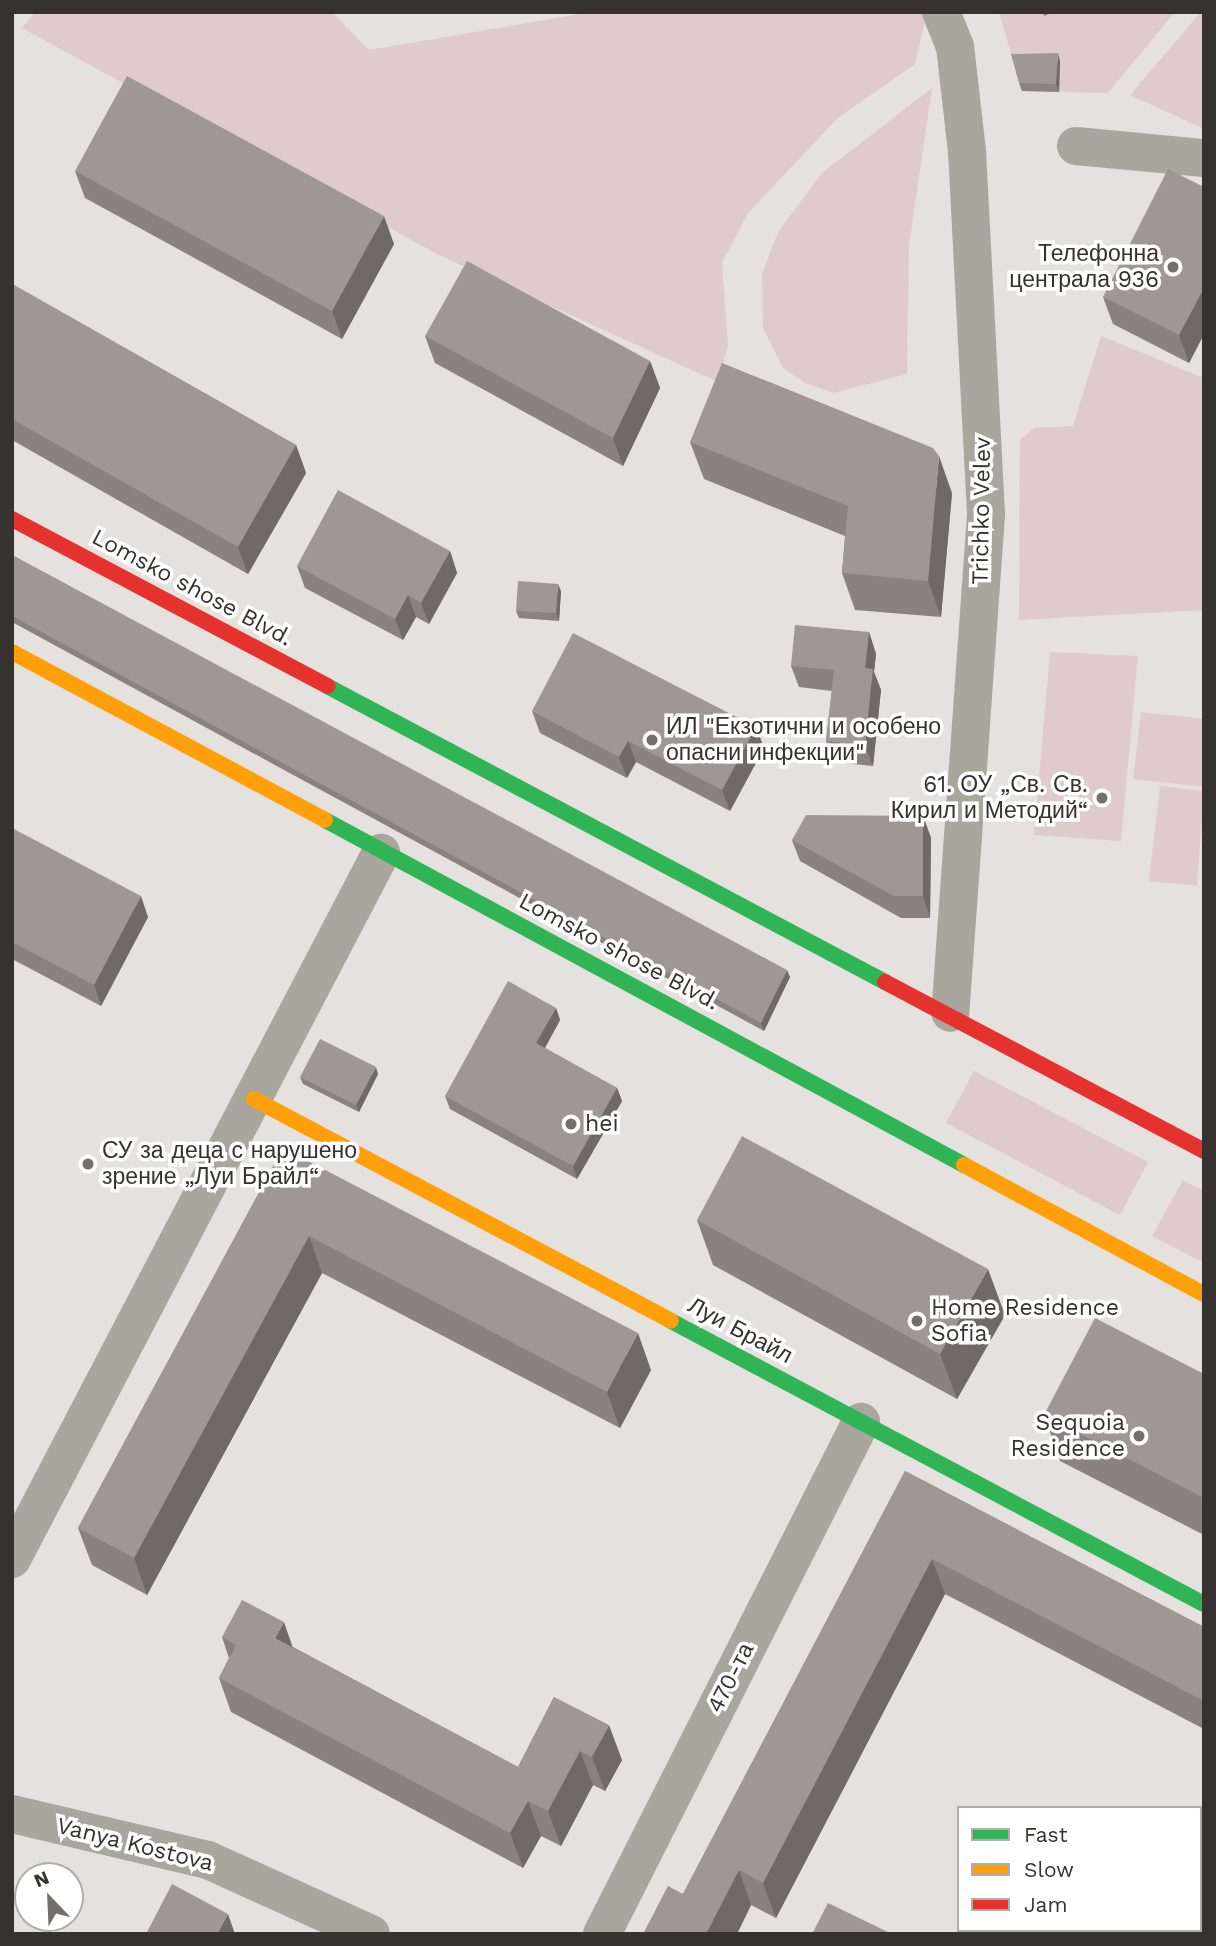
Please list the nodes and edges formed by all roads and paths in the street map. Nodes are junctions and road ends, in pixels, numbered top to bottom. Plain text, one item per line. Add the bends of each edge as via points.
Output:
1 (941, 12) edge
2 (1076, 146) dead end
3 (1204, 158) edge
4 (12, 519) edge
5 (12, 652) edge
6 (381, 853) junction
7 (950, 1013) junction
8 (254, 1099) junction
9 (1204, 1151) edge
10 (1204, 1294) edge
11 (861, 1422) junction
12 (12, 1559) edge
13 (1204, 1604) edge
14 (12, 1814) edge
15 (371, 1934) edge
16 (602, 1934) edge

1 - 7 street, Trichko Velev via 955,46 967,151 986,515
2 - 3 street
4 - 7 main road, Lomsko shose Blvd.
5 - 6 main road, Lomsko shose Blvd.
6 - 8 street
6 - 10 main road, Lomsko shose Blvd. via 883,1116
7 - 9 main road, Lomsko shose Blvd.
8 - 11 main road, Луи Брайл
8 - 12 street
11 - 13 main road, Луи Брайл
11 - 16 street, 470-та
14 - 15 street, Vanya Kostova via 208,1860

